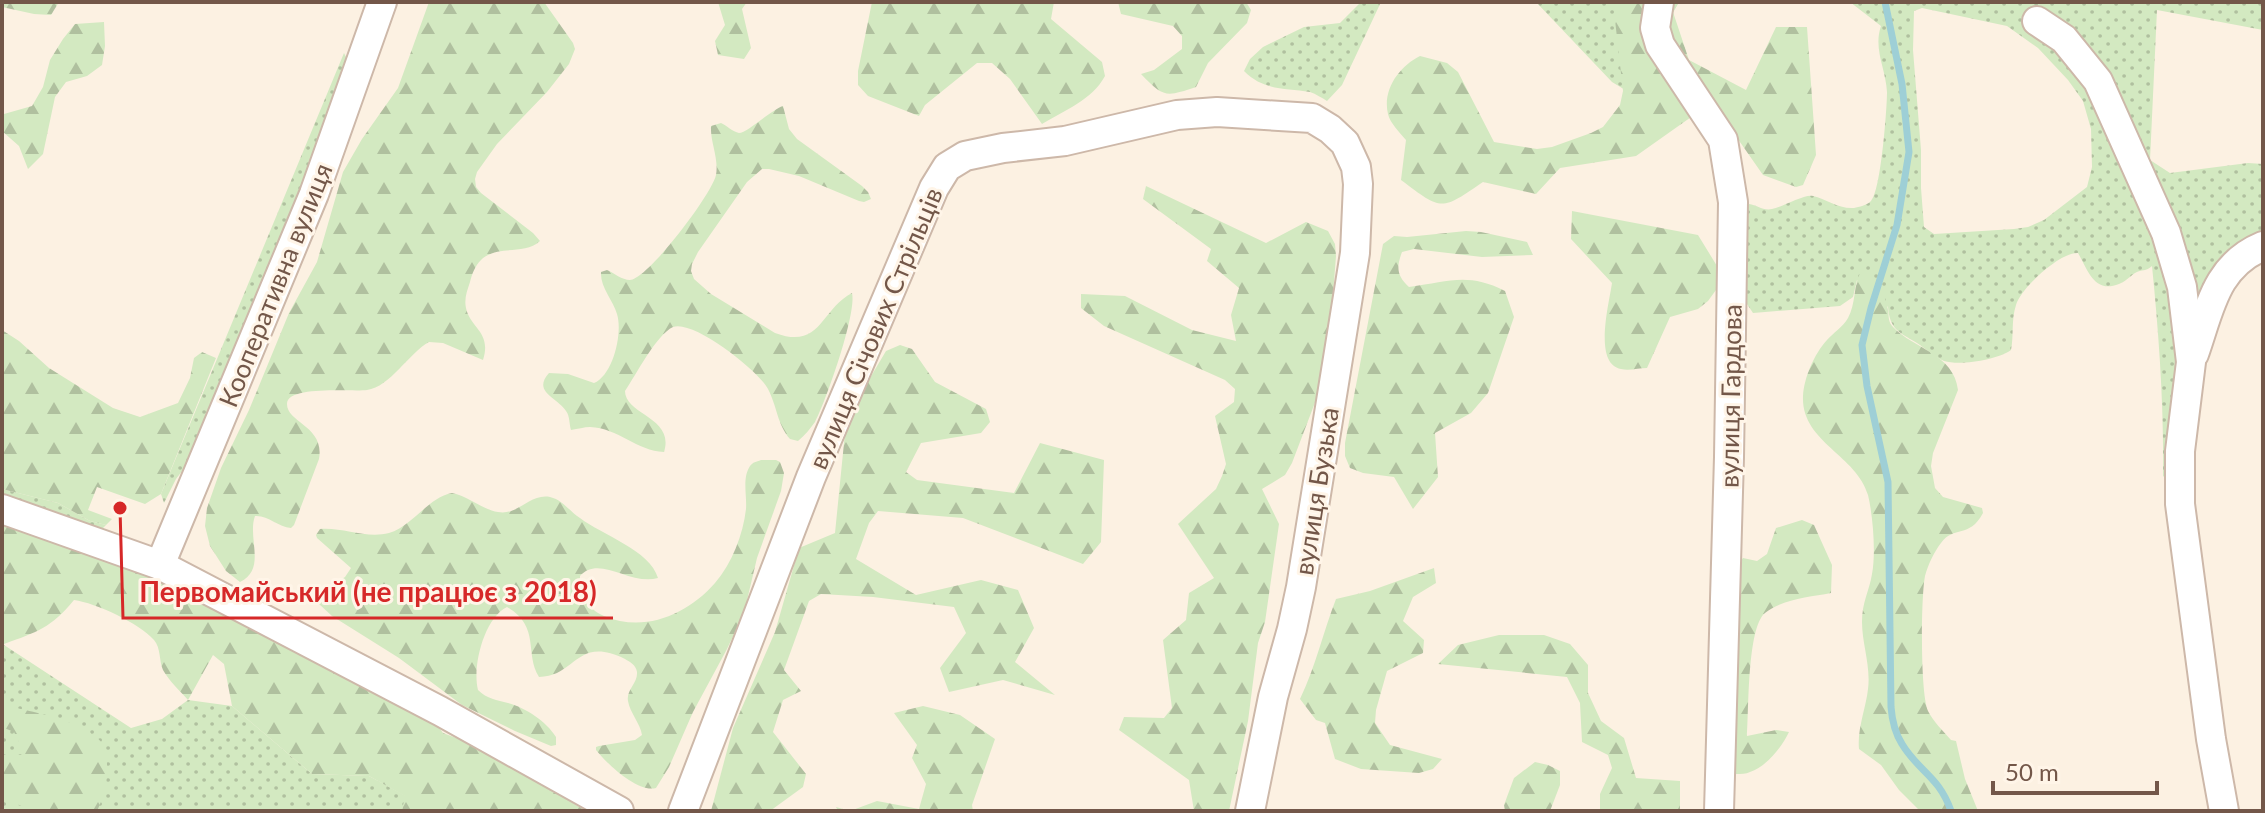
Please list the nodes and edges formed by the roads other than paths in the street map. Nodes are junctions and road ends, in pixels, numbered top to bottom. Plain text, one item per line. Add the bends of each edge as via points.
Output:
1 (382, 2) edge
2 (1659, 2) edge
3 (2037, 21) dead end
4 (1356, 167) joint
5 (2263, 246) edge
6 (2191, 362) junction
7 (2, 509) edge
8 (160, 565) junction
9 (619, 811) edge
10 (683, 811) edge
11 (1250, 811) edge
12 (1719, 811) edge
13 (2224, 811) edge

1 - 8 street, Кооперативна вулиця via 314,194
2 - 12 street, вулиця Гардова via 1655,28 1660,45 1723,140 1733,202
3 - 6 street via 2064,39 2083,61 2110,106 2166,233 2182,287
4 - 10 street, вулиця Січових Стрільців via 1345,143 1312,118 1217,112 1003,148 965,156 947,167 811,477
4 - 11 street, вулиця Бузька via 1355,253 1301,587
5 - 6 street via 2248,252 2221,279
6 - 13 street via 2180,451 2180,504
7 - 8 street
8 - 9 street

